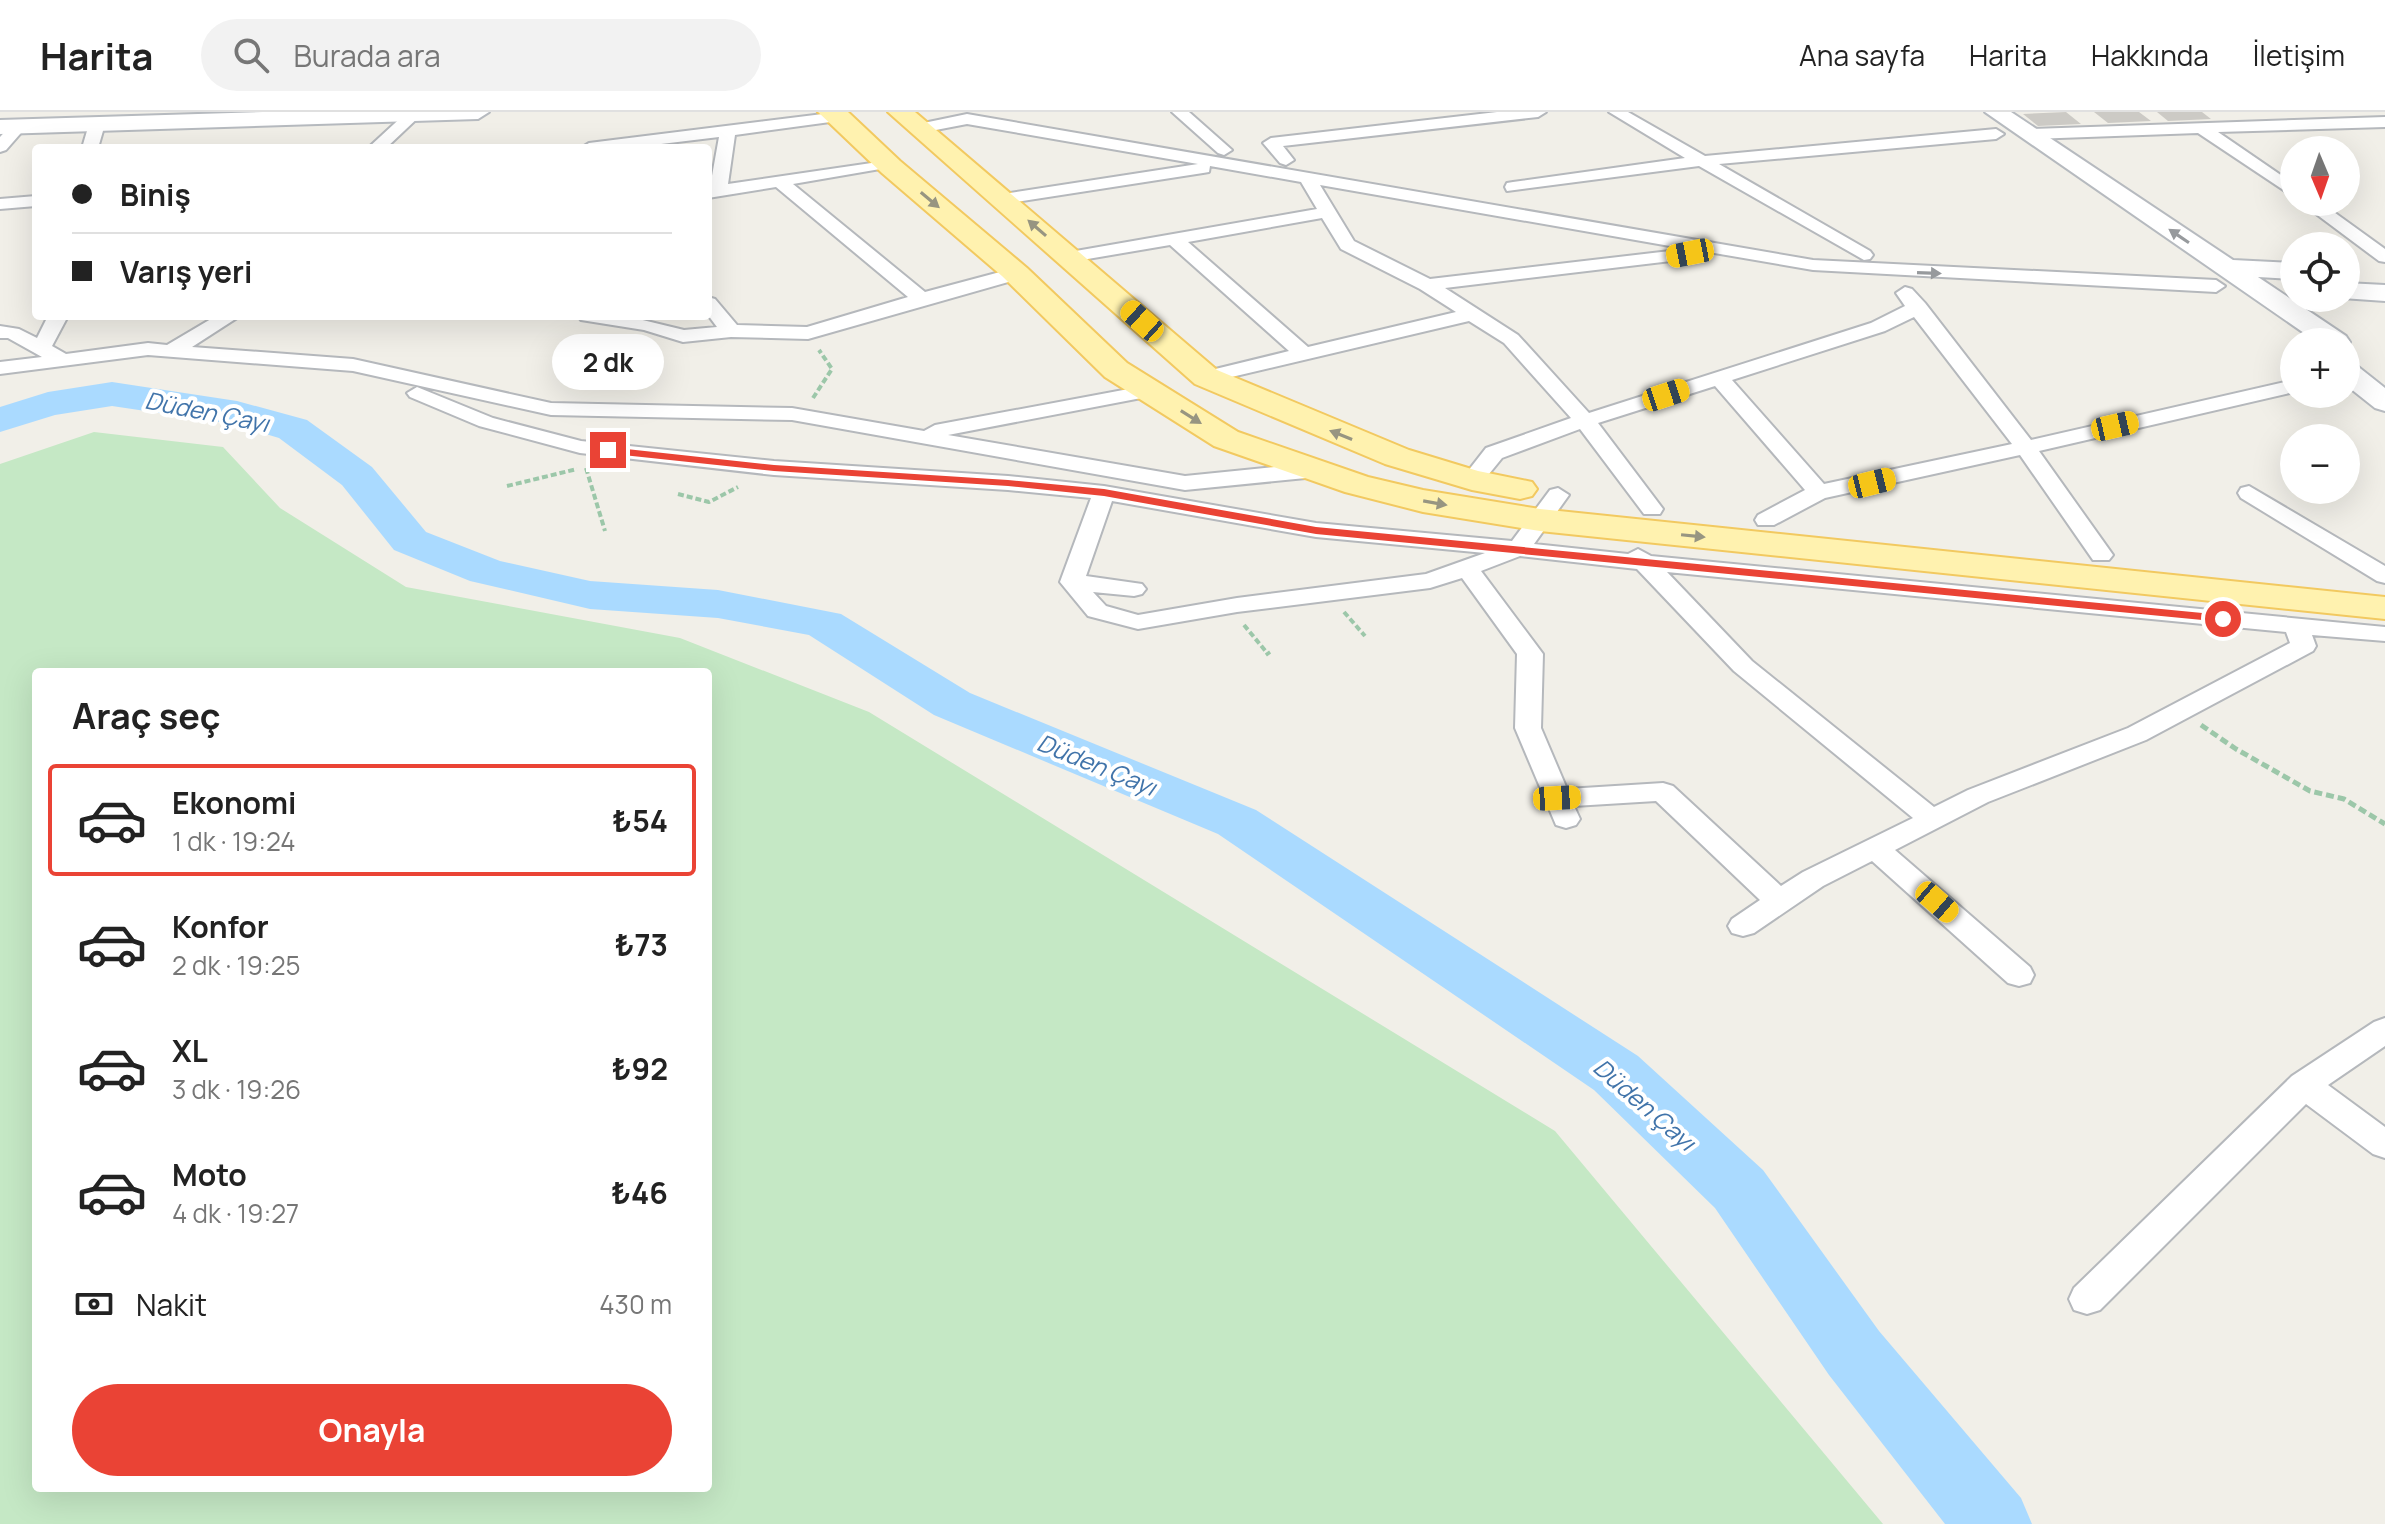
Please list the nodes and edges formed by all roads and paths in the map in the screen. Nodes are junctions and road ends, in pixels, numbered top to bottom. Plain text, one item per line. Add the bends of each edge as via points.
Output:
1 (478, 112) edge
2 (1007, 112) edge
3 (1180, 112) edge
4 (1538, 112) edge
5 (1617, 112) edge
6 (1964, 112) edge
7 (2362, 112) edge
8 (835, 114) edge
9 (413, 115) junction
10 (973, 116) edge
11 (910, 120) edge
12 (1996, 123) edge
13 (2382, 123) edge
14 (97, 124) junction
15 (10, 126) edge
16 (2201, 128) junction
17 (728, 131) junction
18 (2029, 134) junction
19 (409, 137) dead end
20 (91, 144) edge
21 (380, 144) edge
22 (622, 144) edge
23 (0, 147) edge
24 (1226, 157) junction
25 (1286, 160) junction
26 (1702, 161) junction
27 (886, 163) junction
28 (1307, 177) junction
29 (779, 181) junction
30 (2280, 182) edge
31 (1513, 187) dead end
32 (713, 192) edge
33 (1003, 199) junction
34 (32, 201) edge
35 (0, 204) edge
36 (1327, 212) junction
37 (2334, 216) edge
38 (1174, 239) junction
39 (2376, 240) edge
40 (1702, 248) junction
41 (1864, 255) junction
42 (1070, 257) junction
43 (2385, 257) edge
44 (2188, 267) junction
45 (1888, 271) junction
46 (2280, 272) edge
47 (1015, 274) junction
48 (2360, 274) edge
49 (2385, 275) edge
50 (2221, 277) junction
51 (1427, 285) junction
52 (2253, 287) junction
53 (2280, 288) edge
54 (2360, 292) edge
55 (2385, 293) edge
56 (922, 299) junction
57 (1918, 307) junction
58 (712, 310) edge
59 (1473, 314) junction
60 (56, 320) edge
61 (223, 320) edge
62 (614, 320) edge
63 (670, 320) edge
64 (647, 325) junction
65 (2284, 328) edge
66 (2315, 328) edge
67 (731, 331) junction
68 (0, 332) edge
69 (808, 333) junction
70 (41, 349) junction
71 (171, 351) junction
72 (1304, 354) junction
73 (63, 360) junction
74 (353, 365) junction
75 (0, 368) edge
76 (2360, 369) edge
77 (2385, 374) edge
78 (1206, 377) junction
79 (1719, 378) junction
80 (2360, 379) edge
81 (2280, 389) edge
82 (1150, 391) junction
83 (2385, 402) edge
84 (802, 416) junction
85 (1585, 421) junction
86 (910, 435) junction
87 (2025, 447) junction
88 (583, 457) junction
89 (774, 468) junction
90 (1316, 470) junction
91 (1472, 480) junction
92 (507, 486) dead end
93 (1819, 492) junction
94 (1104, 493) junction
95 (2249, 493) dead end
96 (678, 494) dead end
97 (1549, 508) junction
98 (1652, 509) junction
99 (1766, 520) junction
100 (1610, 527) junction
101 (605, 531) dead end
102 (1518, 549) junction
103 (2101, 555) junction
104 (1643, 561) junction
105 (1466, 567) junction
106 (2385, 576) edge
107 (1072, 582) junction
108 (2385, 585) edge
109 (1134, 589) dead end
110 (1228, 606) junction
111 (2385, 608) edge
112 (2296, 626) junction
113 (2385, 634) edge
114 (1269, 655) dead end
115 (2181, 711) junction
116 (1932, 819) junction
117 (2385, 824) edge
118 (1875, 848) junction
119 (1780, 902) junction
120 (1743, 926) dead end
121 (2019, 975) dead end
122 (2385, 1030) edge
123 (2304, 1085) junction
124 (2385, 1145) edge
125 (2087, 1299) dead end

1 - 9 street
2 - 24 street
3 - 24 street
4 - 25 street via 1271,143
5 - 26 street
6 - 12 street
7 - 13 street
8 - 17 street
8 - 27 main road
9 - 14 street
9 - 19 street
9 - 21 street
10 - 11 street
10 - 24 street
11 - 33 main road
12 - 18 street
12 - 26 street
12 - 44 street
13 - 16 street
14 - 15 street
14 - 20 street
15 - 23 street
16 - 18 street
16 - 30 street
17 - 22 street
17 - 32 street
50 -> 18 street
24 - 25 street
24 - 28 street
24 - 33 street
25 - 41 street via 1761,244
26 - 31 street
26 - 41 street
27 - 29 street
27 -> 47 main road
28 - 36 street
28 - 40 street
29 - 32 street
29 - 56 street
42 -> 33 main road
34 - 35 street
36 - 38 street
36 - 51 street via 1347,245
37 - 39 street
38 - 42 street
38 - 72 street
39 - 43 street
40 - 45 street
40 - 51 street via 1675,256
41 - 44 street
42 - 78 main road
44 - 50 street
45 -> 50 street
45 - 57 street
46 - 50 street
47 - 56 street
47 - 82 main road via 1116,370
48 - 49 street
50 - 52 street
50 - 65 street
51 - 59 street
52 - 53 street
52 - 66 street
54 - 55 street
56 - 69 street
57 - 79 street via 1878,327
57 - 87 street
58 - 67 street
59 - 72 street
59 - 85 street via 1511,339
60 - 70 street
61 - 71 street
62 - 64 street
63 - 64 street
64 - 67 street via 683,336
67 - 69 street
68 - 70 street
69 - 84 path via 832,369
70 - 73 street
71 - 73 street
71 - 74 street
72 - 78 street
73 - 75 street
74 - 84 street via 551,409
74 - 88 street
76 - 77 street
91 -> 78 main road via 1397,457
79 - 85 street
79 - 93 street
80 - 83 street
81 - 87 street
82 - 86 street
82 -> 90 main road via 1226,439
84 - 86 street
85 - 91 street via 1494,453
85 - 98 street
86 - 90 street via 1185,483
87 - 93 street
87 - 103 street
88 - 89 street
88 - 92 path
88 - 101 path
89 - 94 street
89 - 96 path via 709,502
90 -> 97 main road via 1423,501
91 - 97 main road
93 - 99 street
94 - 102 street via 1316,530
94 - 107 street
95 - 106 street
97 - 98 main road
97 - 100 main road
97 - 102 street
98 - 99 main road
99 - 103 main road
100 - 104 street
100 -> 111 main road
102 - 104 street
102 - 105 street
103 - 108 main road
104 - 112 street
104 - 116 street via 1743,666
105 - 110 street via 1430,581
105 - 119 street via 1530,654 1528,728 1562,809 1663,792
107 - 109 street
107 - 110 street via 1097,611 1138,622
110 - 114 path
112 - 113 street
112 - 115 street via 2304,646
115 - 116 street
115 - 117 path via 2310,791 2344,799
116 - 118 street
118 - 119 street
118 - 121 street
119 - 120 street
122 - 123 street
123 - 124 street
123 - 125 street

